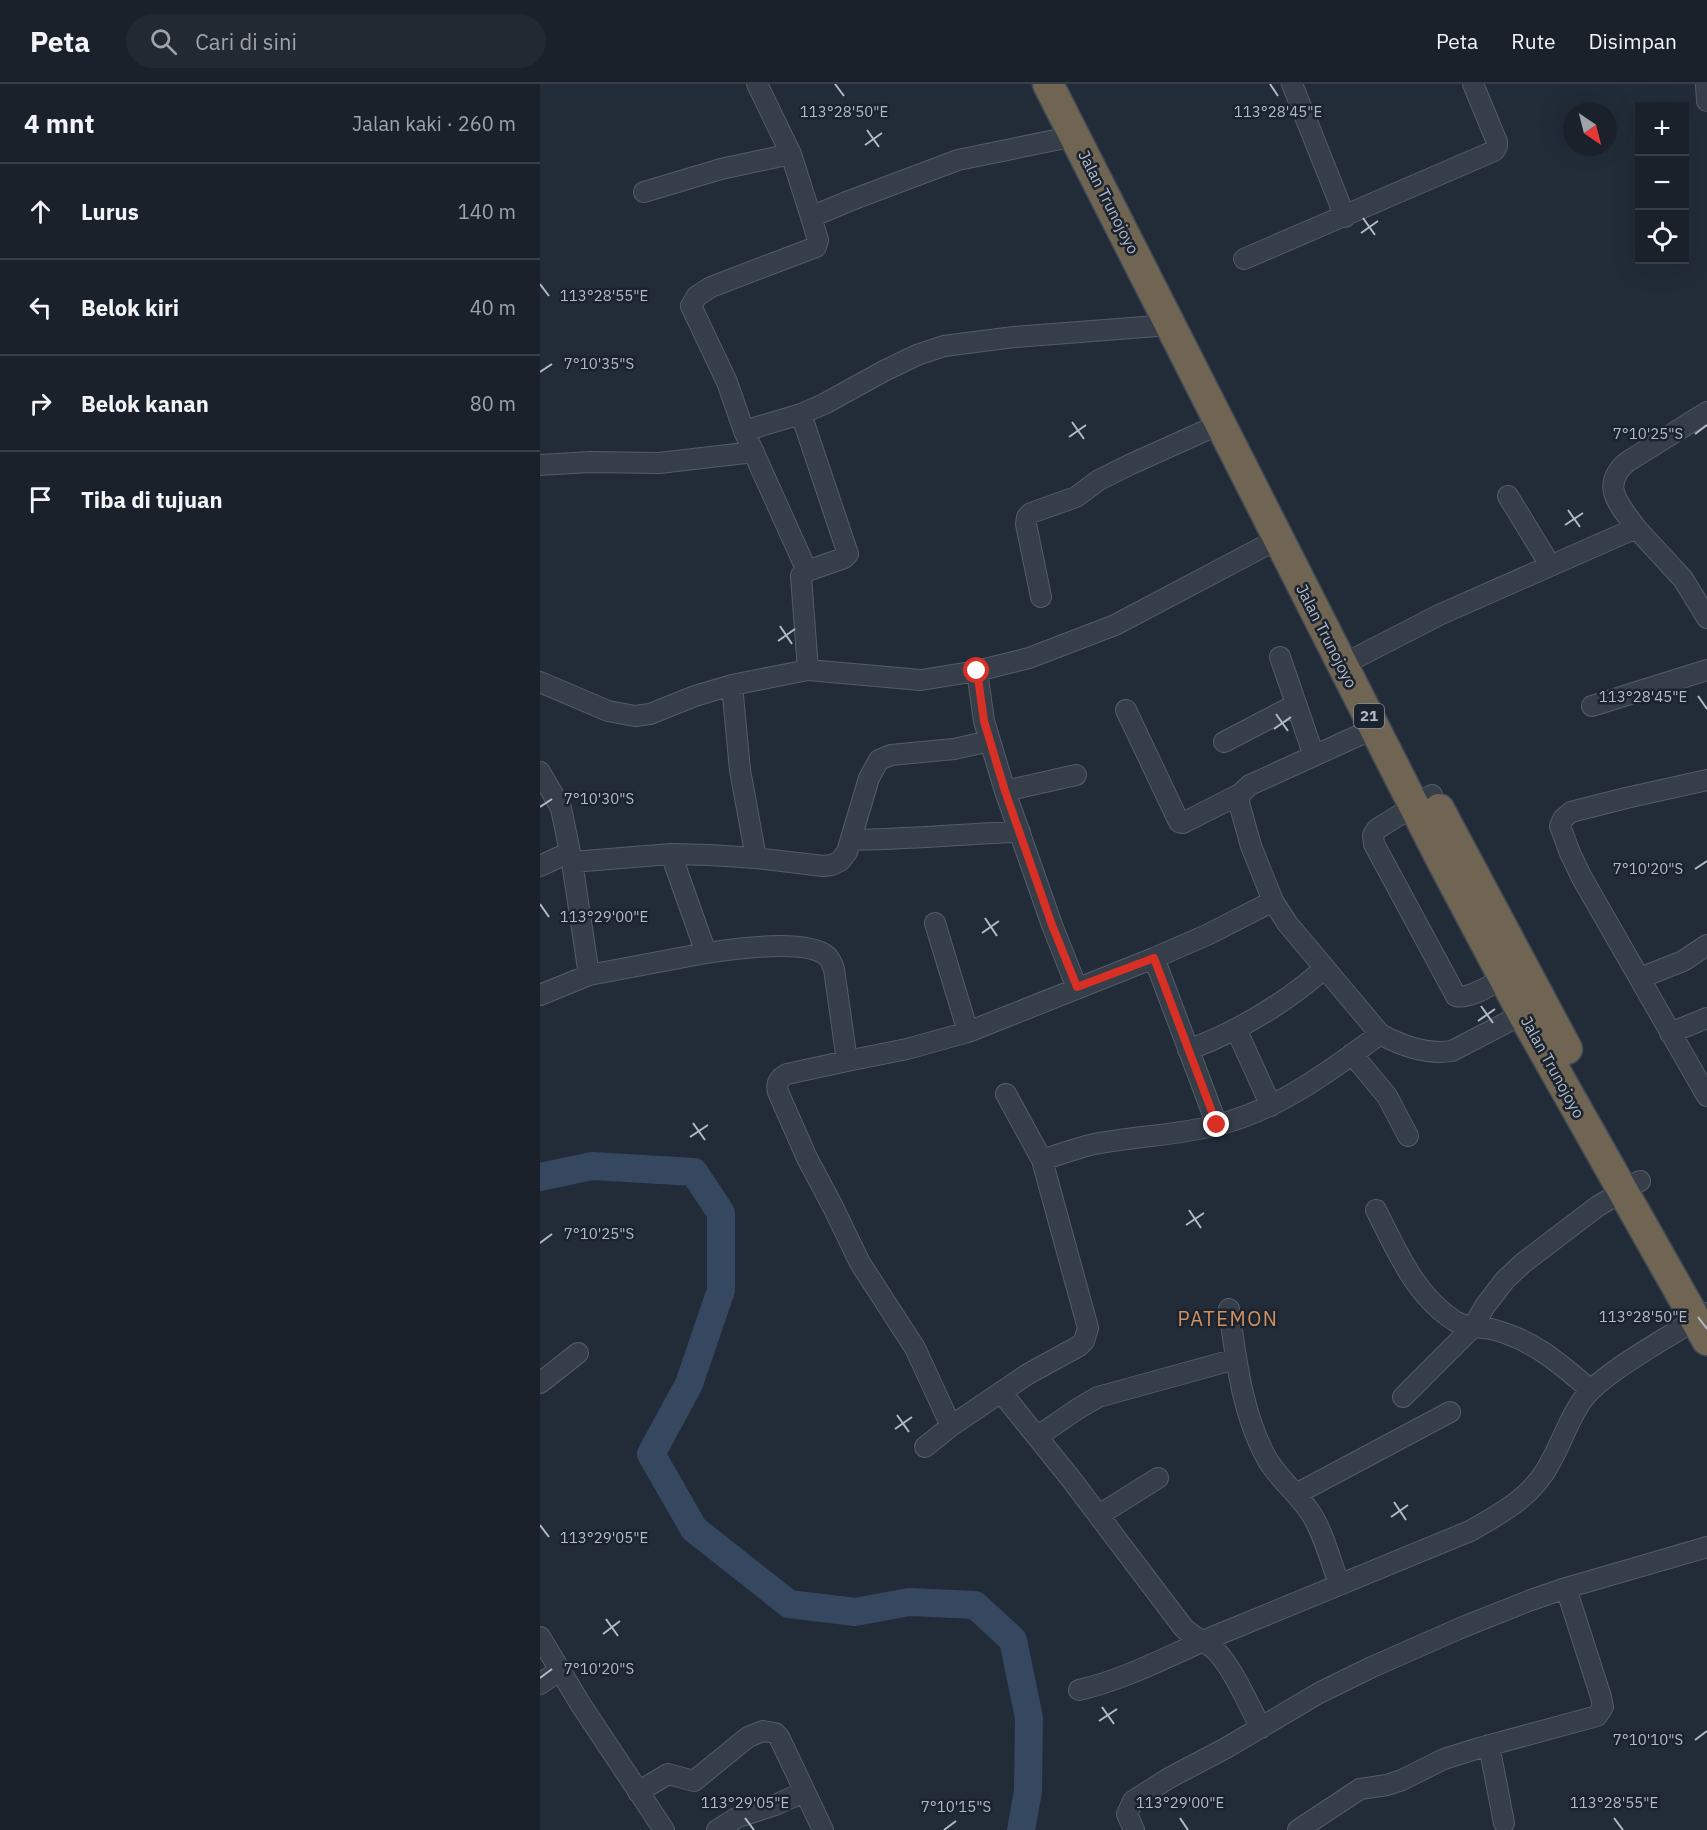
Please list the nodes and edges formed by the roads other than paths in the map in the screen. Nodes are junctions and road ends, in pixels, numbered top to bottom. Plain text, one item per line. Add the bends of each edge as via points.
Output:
1 (757, 84) edge
2 (1048, 84) edge
3 (1070, 84) edge
4 (1292, 84) edge
5 (1473, 84) edge
6 (1706, 84) edge
7 (1707, 101) edge
8 (1075, 135) junction
9 (791, 154) junction
10 (644, 192) dead end
11 (1345, 216) junction
12 (811, 217) junction
13 (1244, 259) dead end
14 (1170, 325) junction
15 (1707, 412) edge
16 (801, 414) junction
17 (1220, 424) junction
18 (744, 431) junction
19 (754, 452) junction
20 (540, 465) edge
21 (1508, 496) dead end
22 (1636, 528) junction
23 (1278, 539) junction
24 (1550, 565) junction
25 (807, 571) junction
26 (1041, 597) dead end
27 (1707, 618) edge
28 (1280, 657) dead end
29 (1351, 660) junction
30 (808, 670) junction
31 (1707, 670) edge
32 (977, 671) junction
33 (540, 682) edge
34 (732, 685) junction
35 (1295, 705) junction
36 (1592, 706) dead end
37 (1126, 710) dead end
38 (1375, 729) junction
39 (990, 741) junction
40 (1224, 742) dead end
41 (1314, 756) junction
42 (540, 772) edge
43 (1076, 775) dead end
44 (1707, 780) edge
45 (1005, 791) junction
46 (1240, 794) junction
47 (1423, 800) junction
48 (1020, 832) junction
49 (851, 840) junction
50 (671, 855) junction
51 (571, 857) junction
52 (756, 858) junction
53 (540, 866) edge
54 (1273, 901) junction
55 (934, 923) dead end
56 (1707, 945) edge
57 (706, 953) junction
58 (1154, 958) junction
59 (1324, 968) junction
60 (1513, 972) junction
61 (589, 975) junction
62 (1640, 978) junction
63 (1077, 987) junction
64 (540, 995) edge
65 (1523, 1014) junction
66 (1707, 1018) edge
67 (1236, 1029) junction
68 (968, 1032) junction
69 (1670, 1032) junction
70 (1380, 1034) junction
71 (1188, 1050) junction
72 (1352, 1054) junction
73 (847, 1061) junction
74 (1006, 1094) dead end
75 (1707, 1096) edge
76 (1271, 1106) junction
77 (1217, 1125) junction
78 (1408, 1136) dead end
79 (1042, 1160) junction
80 (1631, 1186) junction
81 (1376, 1210) dead end
82 (1229, 1309) dead end
83 (1704, 1317) edge
84 (1473, 1327) junction
85 (578, 1353) dead end
86 (1236, 1359) junction
87 (540, 1383) edge
88 (1591, 1390) junction
89 (1001, 1392) junction
90 (1403, 1397) dead end
91 (1450, 1412) dead end
92 (951, 1426) junction
93 (1038, 1436) junction
94 (925, 1447) dead end
95 (1158, 1478) dead end
96 (1296, 1494) junction
97 (1099, 1515) junction
98 (1707, 1547) edge
99 (1339, 1584) junction
100 (1566, 1588) junction
101 (540, 1636) edge
102 (1204, 1641) junction
103 (560, 1670) junction
104 (540, 1684) edge
105 (1079, 1690) dead end
106 (1261, 1728) junction
107 (1489, 1745) junction
108 (638, 1792) junction
109 (804, 1792) junction
110 (1504, 1823) dead end
111 (664, 1830) edge
112 (717, 1830) edge
113 (823, 1830) edge
114 (1134, 1830) edge
115 (1298, 1830) edge

1 - 9 street
2 - 8 highway, Jalan Trunojoyo / 21
3 - 29 highway, Jalan Trunojoyo / 21
4 - 11 street
5 - 11 street via 1497,142 1496,149
6 - 7 street
8 - 12 street via 958,160
8 - 14 highway, Jalan Trunojoyo / 21
9 - 10 street
9 - 12 street
11 - 13 street
12 - 18 street via 818,240 816,247 711,287 692,303
14 - 16 street via 944,346 917,355
14 - 17 highway, Jalan Trunojoyo / 21
15 - 22 street via 1617,471 1613,478 1614,495
16 - 18 street
16 - 25 street via 848,554
17 - 23 highway, Jalan Trunojoyo / 21
17 - 26 street via 1099,480 1076,497 1031,513 1026,524
18 - 19 street
19 - 20 street via 659,463
19 - 25 street
21 - 24 street
22 - 24 street
22 - 27 street via 1683,579
23 - 29 highway, Jalan Trunojoyo / 21
23 - 32 street via 1115,625 1029,658
24 - 29 street
25 - 30 street via 800,579
28 - 35 street
29 - 38 highway, Jalan Trunojoyo / 21
29 - 47 highway, Jalan Trunojoyo / 21
30 - 32 street via 921,680
30 - 34 street
31 - 36 street
32 - 39 street
33 - 34 street via 608,711 635,716
34 - 52 street via 740,770
35 - 40 street
35 - 41 street
37 - 46 street via 1179,822
38 - 41 street
38 - 47 highway, Jalan Trunojoyo / 21
39 - 45 street
39 - 49 street via 879,760 869,778
41 - 46 street via 1250,785
42 - 51 street via 561,808
43 - 45 street
44 - 62 street via 1571,812 1561,822 1561,832 1582,878
45 - 48 street
46 - 54 street via 1251,846
47 - 60 highway, Jalan Trunojoyo / 21
47 - 60 street via 1377,829 1374,844 1456,996 1470,995
48 - 49 street
48 - 63 street
49 - 52 street via 844,857 823,867
50 - 51 street
50 - 52 street
50 - 57 street
51 - 53 street
51 - 61 street
54 - 58 street
54 - 59 street
55 - 68 street
56 - 62 street via 1683,961
57 - 61 street
57 - 73 street via 786,946 826,955 834,969
58 - 63 street
58 - 71 street
59 - 67 street via 1282,1002
59 - 70 street
60 - 65 highway, Jalan Trunojoyo / 21
60 - 80 highway, Jalan Trunojoyo / 21
61 - 64 street
62 - 69 street
63 - 68 street
65 - 70 street via 1452,1051 1439,1053 1397,1043
65 - 80 highway, Jalan Trunojoyo / 21
66 - 69 street
67 - 71 street
67 - 76 street
68 - 73 street
69 - 75 street
70 - 72 street
71 - 77 street
72 - 76 street
72 - 78 street via 1387,1096
73 - 92 street via 787,1074 779,1080 778,1092 860,1263 915,1348
74 - 79 street
76 - 77 street
77 - 79 street via 1092,1145
79 - 89 street via 1088,1328 1084,1341 1068,1353
80 - 83 highway, Jalan Trunojoyo / 21
80 - 84 street via 1523,1263 1505,1280
81 - 84 street via 1420,1290 1455,1321
82 - 86 street
83 - 88 street
84 - 88 street via 1496,1330 1541,1349
84 - 90 street
85 - 87 street
86 - 93 street via 1098,1397
86 - 96 street via 1246,1406 1266,1457
88 - 99 street via 1538,1483 1509,1509 1470,1531
89 - 92 street
89 - 93 street
91 - 96 street
92 - 94 street
93 - 97 street
95 - 97 street
96 - 99 street via 1316,1521
97 - 102 street via 1183,1627
98 - 100 street
99 - 102 street
100 - 106 street via 1372,1667
100 - 107 street via 1601,1697 1601,1711 1597,1716
101 - 103 street
102 - 105 street via 1126,1676
102 - 106 street via 1226,1664
103 - 104 street
103 - 108 street
106 - 114 street via 1133,1801 1127,1814
107 - 110 street
107 - 115 street via 1444,1759 1402,1780 1360,1789
108 - 109 street via 668,1774 694,1781 748,1737 763,1731 775,1733 784,1743
108 - 111 street
109 - 112 street via 738,1817
109 - 113 street

